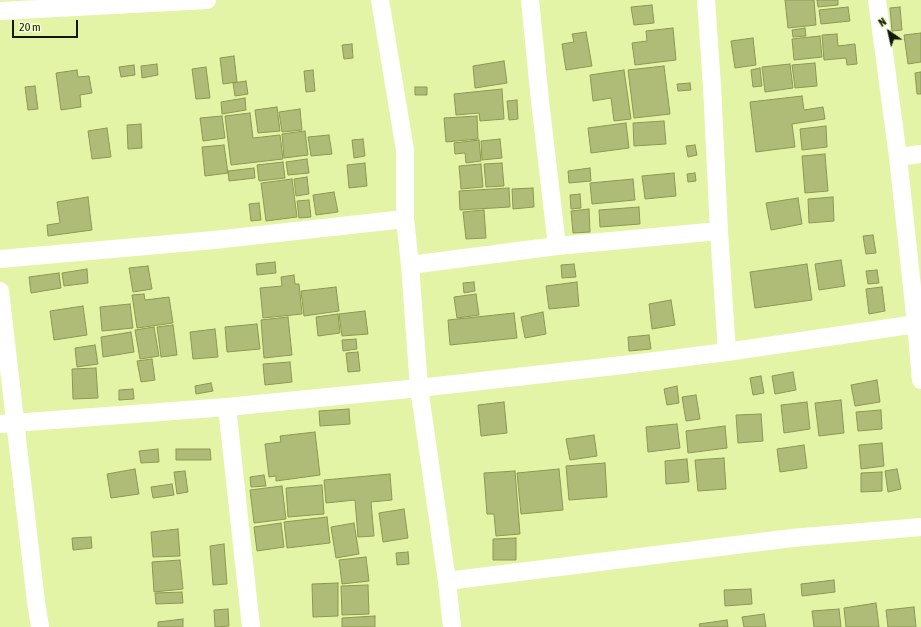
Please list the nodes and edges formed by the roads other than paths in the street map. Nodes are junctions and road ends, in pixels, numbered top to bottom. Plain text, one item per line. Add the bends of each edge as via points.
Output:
1 (207, 0) edge
2 (380, 0) edge
3 (530, 0) edge
4 (706, 0) edge
5 (877, 0) edge
6 (0, 11) edge
7 (921, 154) edge
8 (898, 157) junction
9 (405, 219) junction
10 (719, 231) junction
11 (557, 246) junction
12 (0, 259) edge
13 (410, 265) junction
14 (0, 291) edge
15 (916, 324) junction
16 (727, 352) junction
17 (921, 380) edge
18 (419, 388) junction
19 (227, 407) junction
20 (7, 423) edge
21 (921, 527) edge
22 (447, 581) junction
23 (40, 627) edge
24 (251, 627) edge
25 (452, 627) edge

1 - 6 street
2 - 9 street via 405,150
3 - 11 street
4 - 10 street
5 - 8 street
7 - 8 street
8 - 15 street
9 - 12 street via 214,240
9 - 13 street
10 - 11 street
10 - 16 street
11 - 13 street
13 - 18 street
14 - 20 street
15 - 16 street
15 - 17 street
16 - 18 street
18 - 19 street
18 - 22 street
19 - 20 street
19 - 24 street
20 - 23 street
21 - 22 street via 792,538
22 - 25 street

